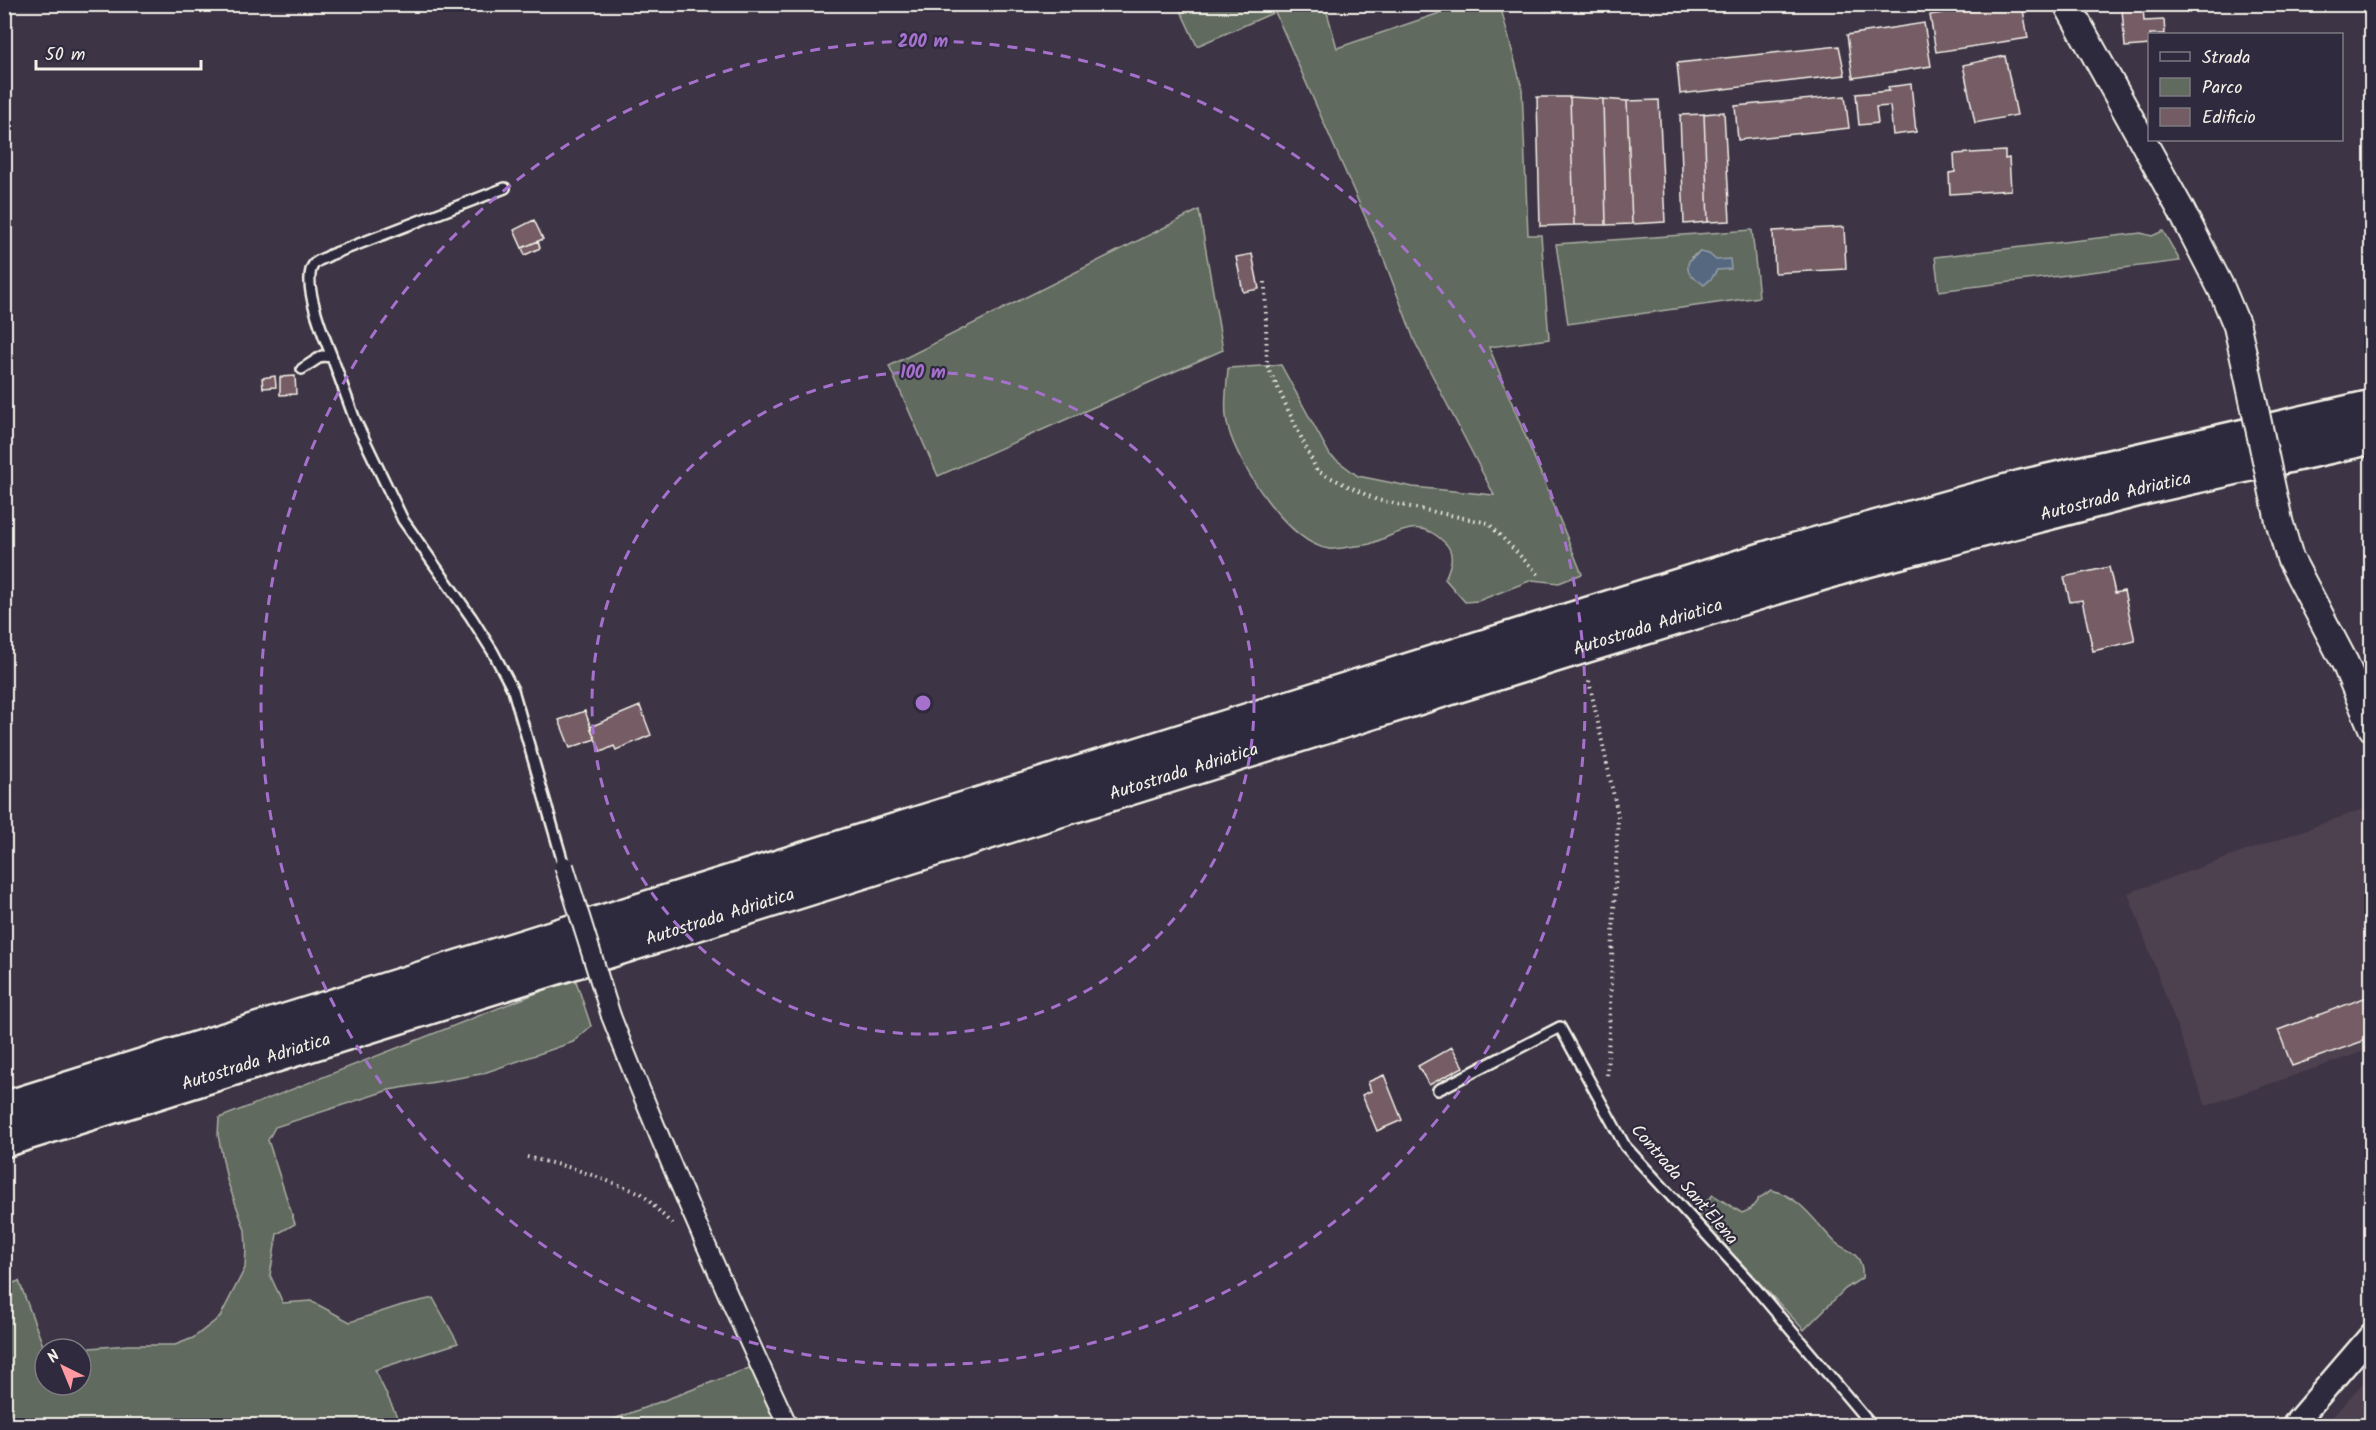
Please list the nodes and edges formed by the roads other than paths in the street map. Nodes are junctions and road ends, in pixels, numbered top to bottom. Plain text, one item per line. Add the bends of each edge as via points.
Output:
1 (2067, 4) edge
2 (505, 188) dead end
3 (332, 357) junction
4 (302, 369) dead end
5 (2372, 388) edge
6 (2372, 407) edge
7 (2372, 438) edge
8 (2280, 456) junction
9 (2372, 457) edge
10 (2108, 466) junction
11 (2372, 728) edge
12 (564, 866) joint
13 (429, 992) junction
14 (1438, 1090) dead end
15 (4, 1109) edge
16 (4, 1140) edge
17 (2372, 1334) edge
18 (2300, 1421) edge
19 (788, 1425) edge
20 (1872, 1425) edge

1 - 11 main road, bridge via 2222,290 2237,327 2290,558 2345,663
2 - 3 lane via 314,264 310,287
3 - 4 lane via 322,356
3 - 12 lane via 355,420 404,520 476,626 513,690
5 - 10 highway via 2135,442
6 - 10 highway, Autostrada Adriatica
7 - 8 highway, Autostrada Adriatica
8 - 9 highway via 2312,466
8 - 13 highway, Autostrada Adriatica via 1858,562
10 - 13 highway, Autostrada Adriatica via 1778,555
12 - 19 street, bridge via 611,1016 645,1104
13 - 15 highway, Autostrada Adriatica
13 - 16 highway, Autostrada Adriatica
14 - 20 lane, Contrada Sant'Elena via 1560,1027 1625,1146 1752,1284
17 - 18 street

